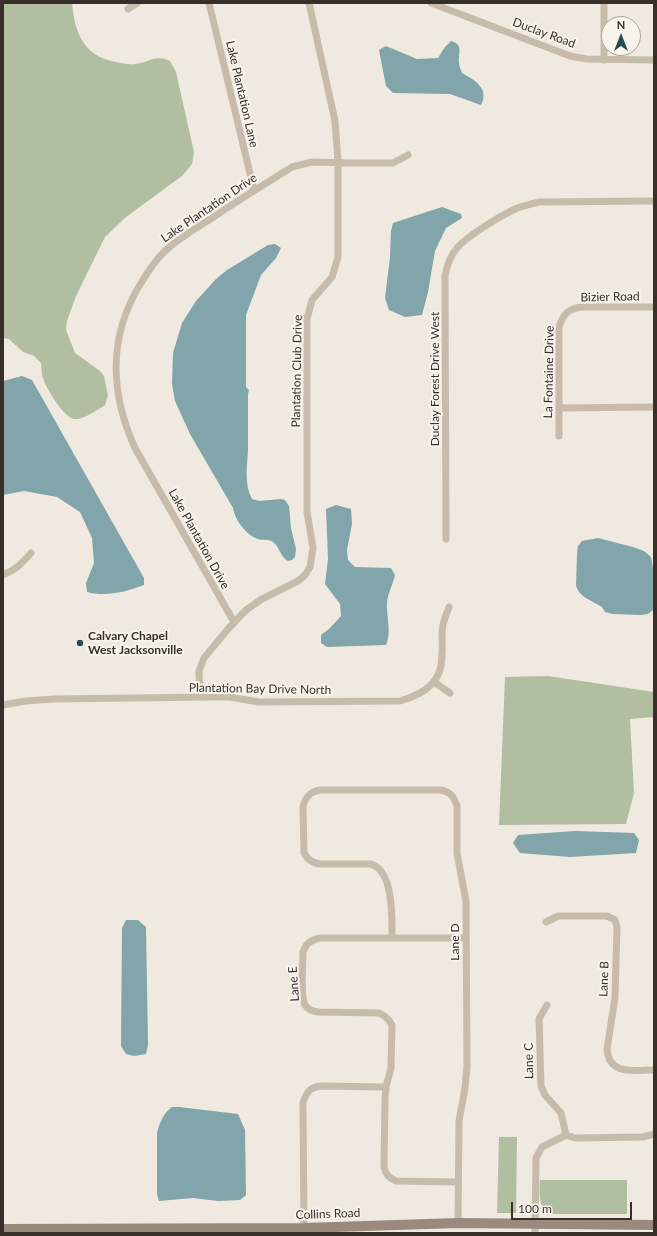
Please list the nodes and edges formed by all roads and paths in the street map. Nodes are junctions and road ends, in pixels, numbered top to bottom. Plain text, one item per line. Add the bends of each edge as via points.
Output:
1 (137, 3) edge
2 (209, 3) edge
3 (309, 3) edge
4 (431, 3) edge
5 (604, 3) edge
6 (128, 9) dead end
7 (604, 60) junction
8 (654, 60) edge
9 (408, 155) dead end
10 (338, 162) junction
11 (254, 190) junction
12 (654, 201) edge
13 (654, 307) edge
14 (568, 312) joint
15 (654, 407) edge
16 (559, 408) junction
17 (559, 436) dead end
18 (446, 539) dead end
19 (31, 553) dead end
20 (3, 575) edge
21 (449, 607) dead end
22 (234, 622) junction
23 (434, 682) junction
24 (450, 693) dead end
25 (200, 698) junction
26 (3, 705) edge
27 (546, 922) dead end
28 (392, 938) junction
29 (466, 938) junction
30 (547, 1005) dead end
31 (654, 1070) edge
32 (386, 1087) junction
33 (654, 1134) edge
34 (566, 1135) junction
35 (458, 1182) junction
36 (458, 1223) junction
37 (654, 1225) edge
38 (535, 1228) edge
39 (3, 1229) edge
40 (385, 1229) edge
41 (304, 1230) edge

1 - 6 street
2 - 11 street, Lake Plantation Lane
3 - 10 street, Plantation Club Drive via 335,121
4 - 7 street, Duclay Road via 570,56
5 - 7 street
7 - 8 street, Duclay Road
9 - 10 street, Lake Plantation Drive via 393,163
10 - 11 street, Lake Plantation Drive via 300,164
10 - 22 street, Plantation Club Drive via 338,257 332,277 312,300 307,319 307,512 313,557 302,578 262,599
11 - 22 street, Lake Plantation Drive via 179,239 162,254 136,290 128,308 117,349 116,384 128,433
12 - 18 street, Duclay Forest Drive West via 540,202 526,205 463,242 447,264
13 - 14 street, Bizier Road via 582,307
14 - 16 street, La Fontaine Drive via 562,317 559,327
15 - 16 street
16 - 17 street, La Fontaine Drive
19 - 20 street via 22,565
21 - 23 street via 443,626 440,669
22 - 25 street, Plantation Club Drive via 204,658 199,671
23 - 24 street
23 - 25 street, Plantation Bay Drive North via 414,697 400,701 259,702 229,697
25 - 26 street, Plantation Bay Drive North via 53,699
27 - 31 street, Lane B via 558,916 607,916 615,920 615,998 608,1057 616,1068
28 - 29 street
28 - 29 street, Lane D via 391,900 382,871 370,864 319,864 307,859 304,853 303,807 304,800 314,791 441,790 452,795 457,806 457,853 466,901
28 - 32 street, Lane E via 320,938 305,945 303,952 303,999 308,1008 318,1012 374,1012 389,1019 392,1025 392,1049
29 - 35 street, Lane D via 467,1066 459,1121
30 - 34 street, Lane C via 539,1019 541,1086 561,1113
32 - 35 street via 386,1174 396,1181
32 - 41 street via 320,1086 309,1090 305,1096
33 - 34 street via 575,1138
34 - 38 street via 542,1147 536,1158
35 - 36 street, Lane D
36 - 38 main road, Collins Road
36 - 40 main road, Collins Road
37 - 38 main road, Collins Road
39 - 41 main road, Collins Road
40 - 41 main road, Collins Road

